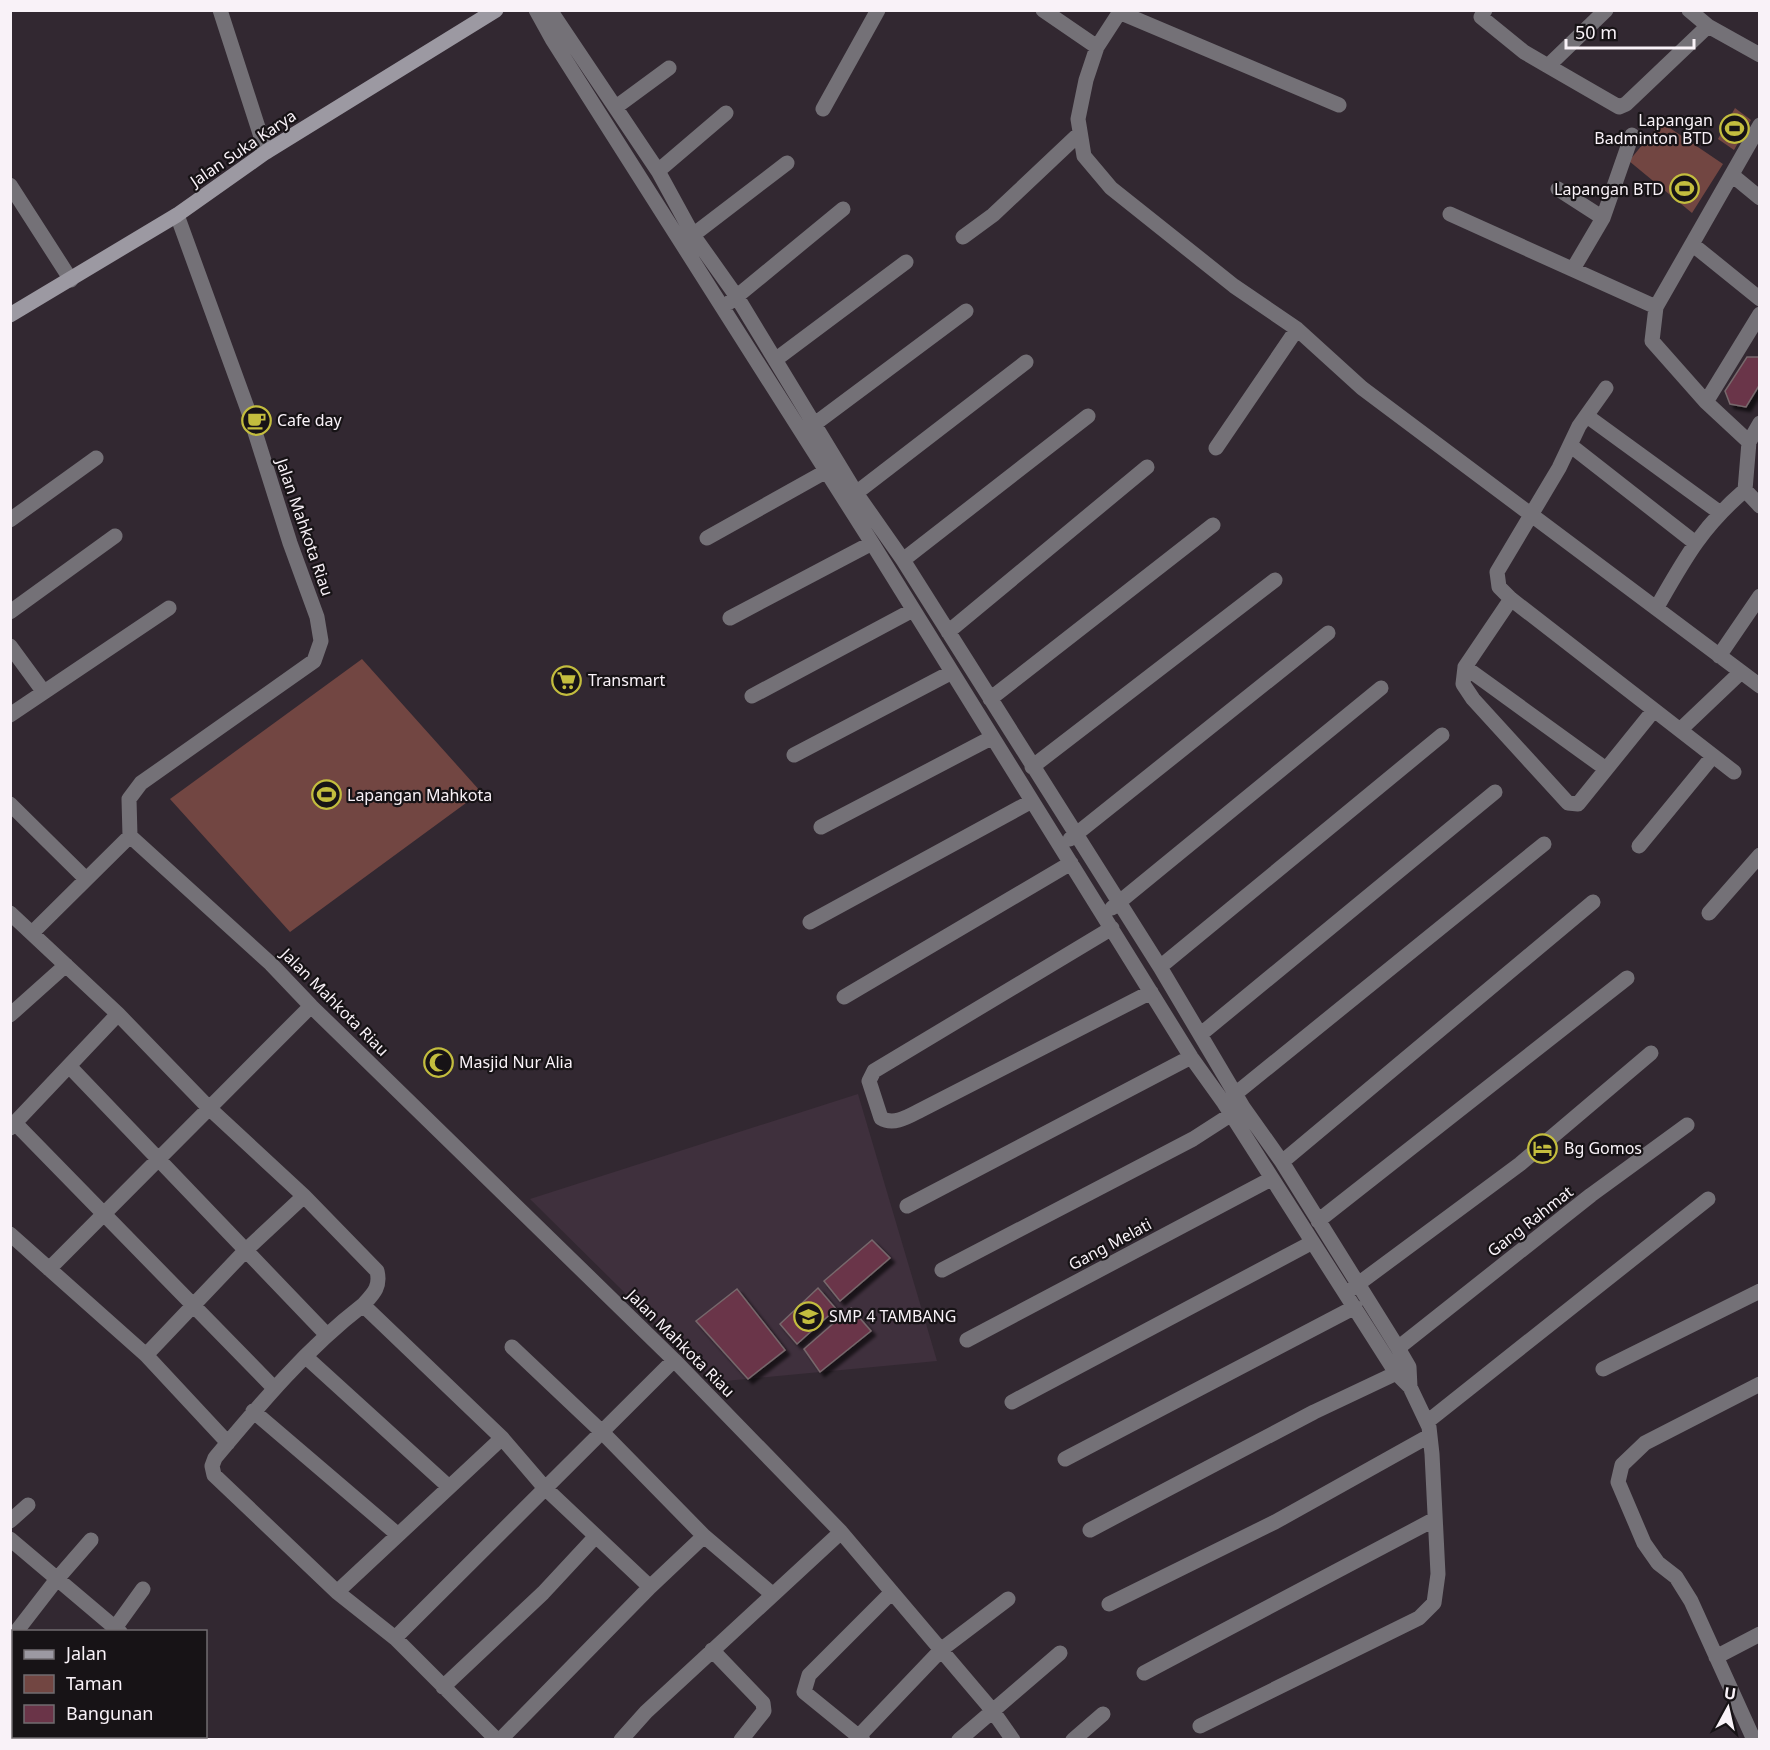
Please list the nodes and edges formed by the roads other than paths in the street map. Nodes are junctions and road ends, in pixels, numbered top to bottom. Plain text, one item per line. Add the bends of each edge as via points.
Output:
1 (220, 10) edge
2 (496, 10) edge
3 (536, 10) edge
4 (550, 10) edge
5 (878, 10) edge
6 (1043, 10) edge
7 (1485, 10) edge
8 (1606, 10) edge
9 (1689, 10) edge
10 (1120, 11) edge
11 (1708, 26) junction
12 (1097, 47) junction
13 (1760, 55) edge
14 (1548, 66) junction
15 (669, 68) dead end
16 (1339, 105) dead end
17 (616, 107) junction
18 (823, 109) dead end
19 (726, 113) dead end
20 (1760, 125) edge
21 (1080, 133) junction
22 (1632, 135) dead end
23 (266, 152) junction
24 (787, 164) dead end
25 (658, 171) junction
26 (1732, 175) junction
27 (10, 185) edge
28 (1558, 189) dead end
29 (1760, 198) edge
30 (843, 209) dead end
31 (1450, 214) dead end
32 (177, 215) junction
33 (1603, 218) junction
34 (693, 235) junction
35 (963, 237) dead end
36 (1692, 244) junction
37 (906, 262) dead end
38 (1573, 269) junction
39 (71, 280) junction
40 (737, 297) junction
41 (1760, 299) edge
42 (1656, 307) junction
43 (722, 308) junction
44 (966, 311) dead end
45 (1760, 314) edge
46 (10, 315) edge
47 (1298, 329) junction
48 (775, 360) junction
49 (1026, 363) dead end
50 (1606, 387) dead end
51 (1706, 402) junction
52 (1088, 416) dead end
53 (1587, 416) junction
54 (816, 423) junction
55 (1760, 423) edge
56 (1749, 442) junction
57 (1570, 445) junction
58 (1216, 448) dead end
59 (96, 458) dead end
60 (839, 463) junction
61 (1147, 467) dead end
62 (825, 472) junction
63 (1745, 489) junction
64 (856, 493) junction
65 (1760, 506) edge
66 (1719, 512) junction
67 (1531, 516) junction
68 (10, 520) edge
69 (1213, 525) dead end
70 (872, 534) junction
71 (115, 536) dead end
72 (707, 538) dead end
73 (1694, 542) junction
74 (903, 560) junction
75 (1275, 580) dead end
76 (1760, 596) edge
77 (1511, 599) junction
78 (169, 608) dead end
79 (1658, 608) junction
80 (913, 610) junction
81 (10, 612) edge
82 (730, 618) dead end
83 (948, 632) junction
84 (1328, 633) dead end
85 (10, 646) edge
86 (1719, 656) junction
87 (1465, 668) junction
88 (952, 672) junction
89 (1741, 672) junction
90 (1760, 686) edge
91 (1381, 688) dead end
92 (43, 691) junction
93 (752, 696) dead end
94 (990, 699) junction
95 (1654, 710) junction
96 (10, 715) edge
97 (1680, 730) junction
98 (1442, 735) dead end
99 (991, 738) junction
100 (794, 755) dead end
101 (1713, 756) junction
102 (1032, 767) junction
103 (1606, 769) junction
104 (1734, 772) dead end
105 (1495, 792) dead end
106 (1032, 801) junction
107 (10, 804) edge
108 (821, 827) dead end
109 (130, 836) junction
110 (1077, 836) junction
111 (1544, 844) dead end
112 (1059, 845) junction
113 (1639, 846) dead end
114 (1760, 855) edge
115 (1071, 863) junction
116 (85, 878) junction
117 (1593, 902) dead end
118 (1120, 904) junction
119 (10, 913) edge
120 (1103, 913) junction
121 (1709, 913) dead end
122 (810, 922) dead end
123 (1112, 928) junction
124 (32, 933) junction
125 (66, 965) junction
126 (1160, 968) junction
127 (1627, 978) dead end
128 (1151, 992) junction
129 (844, 998) dead end
130 (311, 1006) junction
131 (11, 1014) edge
132 (118, 1014) junction
133 (1201, 1034) junction
134 (1652, 1053) dead end
135 (1191, 1057) junction
136 (70, 1067) junction
137 (1233, 1105) junction
138 (209, 1108) junction
139 (13, 1125) edge
140 (1687, 1125) dead end
141 (158, 1160) junction
142 (1281, 1162) junction
143 (1271, 1179) junction
144 (304, 1196) junction
145 (1708, 1199) dead end
146 (907, 1206) dead end
147 (103, 1214) junction
148 (1318, 1221) junction
149 (10, 1234) edge
150 (1311, 1243) junction
151 (245, 1251) junction
152 (49, 1269) junction
153 (942, 1270) dead end
154 (1352, 1289) junction
155 (1760, 1291) edge
156 (194, 1305) junction
157 (363, 1305) junction
158 (1355, 1307) junction
159 (326, 1334) junction
160 (967, 1340) dead end
161 (512, 1347) dead end
162 (1398, 1348) junction
163 (146, 1355) junction
164 (306, 1356) junction
165 (674, 1360) junction
166 (1603, 1369) dead end
167 (1402, 1370) junction
168 (1760, 1384) edge
169 (273, 1387) junction
170 (1012, 1402) dead end
171 (254, 1411) junction
172 (1428, 1429) junction
173 (603, 1432) junction
174 (502, 1438) junction
175 (228, 1443) junction
176 (1065, 1459) dead end
177 (450, 1487) junction
178 (544, 1487) junction
179 (28, 1505) dead end
180 (1435, 1519) junction
181 (10, 1521) edge
182 (1090, 1530) dead end
183 (841, 1532) junction
184 (397, 1534) junction
185 (596, 1536) junction
186 (704, 1536) junction
187 (10, 1539) edge
188 (91, 1540) dead end
189 (57, 1579) junction
190 (650, 1587) junction
191 (143, 1589) dead end
192 (338, 1592) junction
193 (892, 1592) junction
194 (772, 1594) junction
195 (1008, 1599) dead end
196 (1109, 1604) dead end
197 (17, 1630) edge
198 (116, 1630) edge
199 (1760, 1634) edge
200 (395, 1638) junction
201 (942, 1649) junction
202 (712, 1650) junction
203 (1060, 1653) dead end
204 (1716, 1657) junction
205 (1144, 1673) dead end
206 (442, 1687) junction
207 (992, 1710) junction
208 (1103, 1714) dead end
209 (1200, 1726) dead end
210 (135, 1738) edge
211 (861, 1738) edge
212 (153, 1740) edge
213 (499, 1740) edge
214 (621, 1740) edge
215 (741, 1740) edge
216 (959, 1740) edge
217 (1013, 1740) edge
218 (1073, 1740) edge
219 (1754, 1740) edge

1 - 23 street
2 - 23 main road, Jalan Suka Karya
3 - 43 street
4 - 17 street
5 - 18 street
6 - 12 street
7 - 14 street via 1482,17 1489,26
8 - 14 street
9 - 11 street
10 - 12 street
10 - 16 street
11 - 13 street
11 - 14 street via 1619,107
12 - 21 street via 1078,119
15 - 17 street
17 - 25 street
19 - 25 street
20 - 26 street
21 - 35 street via 993,215
21 - 47 street via 1084,156 1111,188 1225,279
22 - 33 street
23 - 32 main road, Jalan Suka Karya
24 - 34 street
25 - 34 street
26 - 29 street
26 - 36 street
27 - 39 street
28 - 33 street
30 - 40 street
31 - 38 street
32 - 39 main road, Jalan Suka Karya
32 - 109 street, Jalan Mahkota Riau via 318,616 321,641 314,661 141,783 129,799
33 - 38 street
34 - 40 street
36 - 41 street
36 - 42 street
37 - 48 street
38 - 42 street
39 - 46 main road, Jalan Suka Karya
40 - 43 street
40 - 48 street
42 - 51 street via 1652,341
43 - 62 street
44 - 54 street
45 - 51 street
47 - 58 street
47 - 67 street via 1362,388
48 - 54 street
49 - 64 street
50 - 53 street
51 - 56 street
52 - 74 street
53 - 57 street
53 - 66 street
54 - 60 street
55 - 56 street
56 - 63 street
57 - 67 street
57 - 73 street
59 - 68 street
60 - 62 street
60 - 64 street
61 - 83 street
62 - 70 street
62 - 72 street
63 - 65 street
63 - 66 street
64 - 70 street
66 - 73 street
67 - 77 street via 1497,572 1499,587
67 - 79 street
69 - 94 street
70 - 74 street
70 - 80 street
70 - 82 street
71 - 81 street
73 - 79 street
74 - 83 street
75 - 102 street
76 - 86 street
77 - 87 street
77 - 95 street
78 - 92 street
79 - 86 street
80 - 88 street
80 - 93 street
83 - 94 street
84 - 110 street
85 - 92 street
86 - 89 street
87 - 103 street
87 - 103 street via 1465,689 1568,803 1578,804
88 - 99 street
88 - 100 street
89 - 90 street
89 - 97 street
91 - 118 street
92 - 96 street
94 - 102 street
95 - 97 street
95 - 103 street
97 - 101 street
98 - 126 street
99 - 106 street
99 - 108 street
101 - 104 street
101 - 113 street
102 - 110 street
105 - 133 street
106 - 112 street
106 - 122 street
107 - 116 street
109 - 116 street
109 - 130 street, Jalan Mahkota Riau via 271,964
110 - 112 street
110 - 118 street
111 - 137 street
112 - 115 street
114 - 121 street
115 - 120 street
115 - 129 street
116 - 124 street
117 - 142 street
118 - 120 street
118 - 126 street
119 - 124 street
120 - 123 street
123 - 128 street
123 - 128 street via 874,1071 869,1081 881,1118 886,1122 898,1121
124 - 125 street
125 - 131 street
125 - 132 street
126 - 133 street
127 - 148 street
128 - 135 street
130 - 138 street
130 - 165 street, Jalan Mahkota Riau
132 - 136 street
132 - 138 street
133 - 137 street
134 - 154 street via 1520,1164
135 - 137 street
135 - 146 street
136 - 139 street
136 - 141 street
137 - 142 street
137 - 143 street
137 - 153 street via 1193,1139
138 - 141 street
138 - 144 street
139 - 147 street
140 - 162 street, Gang Rahmat
141 - 147 street
141 - 151 street
142 - 148 street
143 - 150 street
143 - 160 street, Gang Melati
144 - 151 street
144 - 157 street via 377,1272 377,1290
145 - 172 street
147 - 152 street
147 - 156 street
148 - 154 street
149 - 152 street
150 - 154 street
150 - 170 street
151 - 156 street
151 - 159 street
152 - 163 street
154 - 158 street
154 - 162 street
155 - 166 street
156 - 163 street
156 - 169 street
157 - 159 street
157 - 174 street
158 - 167 street
158 - 176 street
159 - 164 street
161 - 173 street
162 - 167 street
163 - 175 street
164 - 169 street
164 - 177 street
165 - 173 street
165 - 183 street, Jalan Mahkota Riau
167 - 172 street
167 - 182 street
168 - 204 street via 1646,1443 1622,1465 1618,1482 1644,1543 1676,1577
169 - 171 street
171 - 175 street
171 - 184 street
172 - 180 street
172 - 196 street via 1275,1522
173 - 178 street
173 - 186 street
174 - 177 street
174 - 178 street
175 - 192 street via 215,1458 214,1475
177 - 184 street
178 - 185 street
178 - 200 street
179 - 181 street
180 - 205 street
180 - 209 street via 1438,1574 1434,1603 1419,1618
183 - 193 street, Jalan Mahkota Riau
183 - 194 street
184 - 192 street
185 - 190 street
185 - 206 street via 543,1593
186 - 190 street
186 - 194 street
187 - 189 street
188 - 189 street
189 - 197 street
189 - 198 street
190 - 213 street
191 - 198 street
192 - 200 street
193 - 201 street, Jalan Mahkota Riau
193 - 211 street via 809,1675 805,1684 804,1692
194 - 202 street
195 - 201 street
199 - 204 street
200 - 206 street
201 - 207 street, Jalan Mahkota Riau
201 - 211 street
202 - 214 street
202 - 215 street via 764,1703 764,1711
203 - 207 street
204 - 219 street
206 - 213 street
207 - 216 street
207 - 217 street, Jalan Mahkota Riau
208 - 218 street
210 - 212 street

